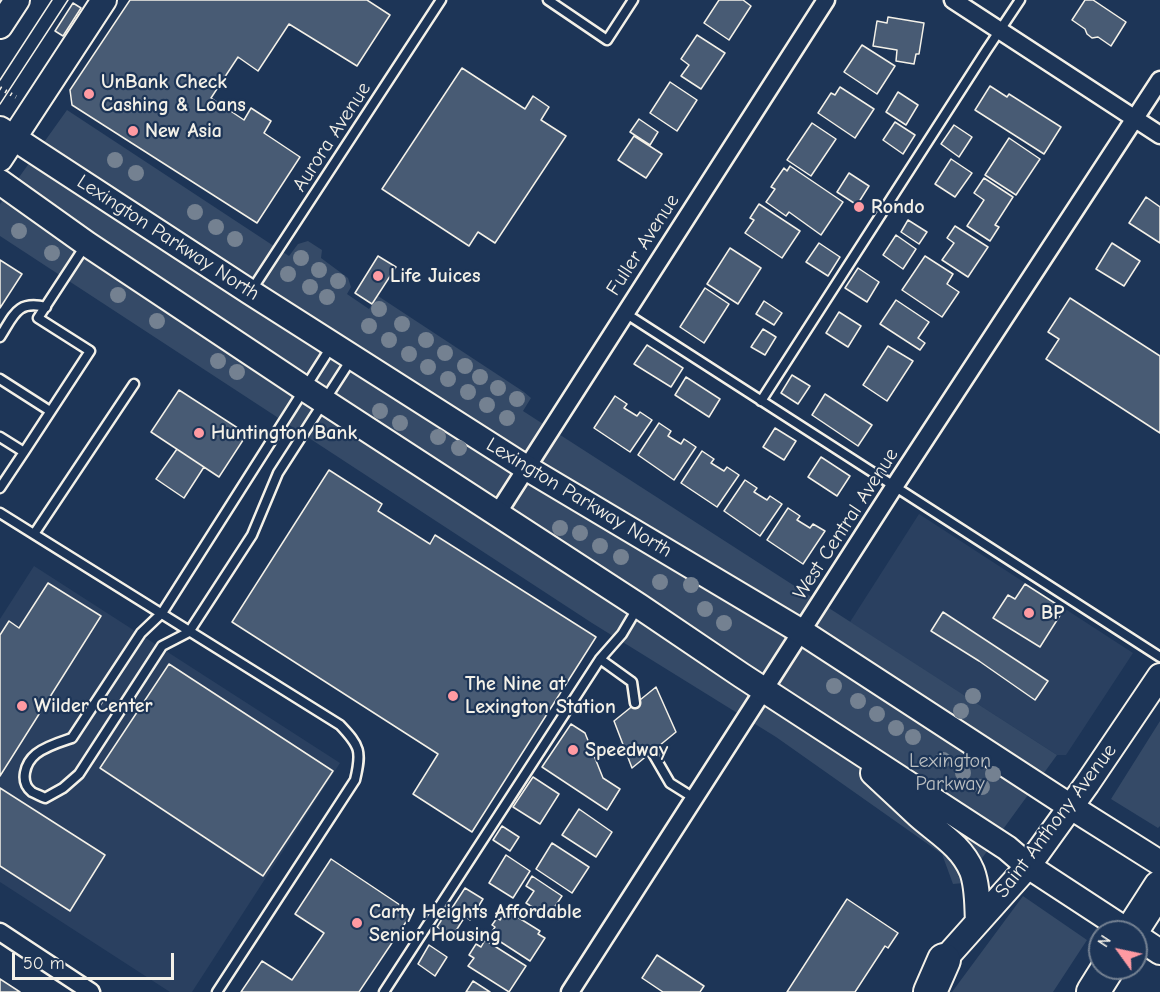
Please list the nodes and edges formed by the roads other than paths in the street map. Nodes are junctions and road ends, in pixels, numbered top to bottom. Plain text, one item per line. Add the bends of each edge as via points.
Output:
1 (17, 0) edge
2 (104, 0) edge
3 (440, 0) edge
4 (548, 0) edge
5 (633, 0) edge
6 (826, 0) edge
7 (953, 0) edge
8 (1020, 0) edge
9 (0, 26) edge
10 (1000, 30) junction
11 (1160, 80) edge
12 (1135, 119) junction
13 (7, 134) edge
14 (1160, 135) edge
15 (0, 159) edge
16 (0, 182) edge
17 (87, 244) junction
18 (250, 292) junction
19 (46, 307) junction
20 (624, 313) junction
21 (0, 337) edge
22 (343, 351) junction
23 (0, 379) edge
24 (134, 384) dead end
25 (314, 396) junction
26 (761, 401) junction
27 (50, 411) junction
28 (0, 436) edge
29 (24, 452) junction
30 (525, 467) junction
31 (0, 488) edge
32 (894, 488) junction
33 (0, 513) edge
34 (497, 514) junction
35 (34, 534) junction
36 (639, 606) junction
37 (162, 613) junction
38 (189, 632) junction
39 (802, 632) junction
40 (1160, 657) edge
41 (600, 658) junction
42 (1160, 676) edge
43 (764, 690) junction
44 (635, 703) dead end
45 (827, 731) junction
46 (652, 752) dead end
47 (694, 798) junction
48 (1071, 807) junction
49 (1160, 863) edge
50 (1028, 866) junction
51 (1160, 887) edge
52 (1111, 920) edge
53 (1138, 920) edge
54 (978, 922) junction
55 (0, 932) edge
56 (944, 960) joint
57 (91, 992) edge
58 (217, 992) edge
59 (384, 992) edge
60 (570, 992) edge
61 (930, 992) edge

1 - 9 main road
2 - 13 main road
3 - 18 lane, Aurora Avenue
4 - 5 lane via 607,40
6 - 20 street, Fuller Avenue
7 - 10 street
8 - 10 lane
10 - 12 street
10 - 26 lane
11 - 12 street, West Central Avenue
12 - 14 street
12 - 32 street, West Central Avenue
13 - 15 main road
13 - 18 main road, Lexington Parkway North
16 - 17 main road
17 - 19 lane
17 - 25 main road
18 - 22 main road, Lexington Parkway North
19 - 21 lane via 32,304 18,309
19 - 27 lane via 38,318 90,351
20 - 26 lane
20 - 30 street, Fuller Avenue
22 - 25 lane
22 - 25 lane
22 - 30 main road, Lexington Parkway North
23 - 27 lane
24 - 35 lane
25 - 34 main road
25 - 37 lane
25 - 38 lane via 252,535
26 - 32 lane
27 - 29 lane
28 - 29 lane
29 - 31 lane
30 - 34 street, Fuller Avenue
30 - 39 main road, Lexington Parkway North
32 - 39 street, West Central Avenue
32 - 40 lane
33 - 35 lane
34 - 36 main road
35 - 37 lane
36 - 41 lane via 622,634
36 - 43 main road
37 - 38 lane
37 - 38 lane via 141,633 72,738 36,754 27,765 24,779 31,791 45,798 79,774 162,646
38 - 58 lane via 340,725 356,742 360,760 355,780
39 - 43 street, West Central Avenue
39 - 48 main road, Lexington Parkway North
41 - 44 lane via 632,682
41 - 59 lane
42 - 48 main road, Saint Anthony Avenue
43 - 45 main road
43 - 47 street, West Central Avenue
45 - 50 main road via 1007,848
45 - 54 main road via 965,858 977,893
46 - 47 lane via 670,783
47 - 60 street, West Central Avenue
48 - 49 main road, Lexington Parkway North
48 - 50 main road, Saint Anthony Avenue
50 - 52 main road
50 - 54 main road, Saint Anthony Avenue
51 - 53 highway
54 - 56 main road, Saint Anthony Avenue
55 - 57 street
56 - 61 highway

